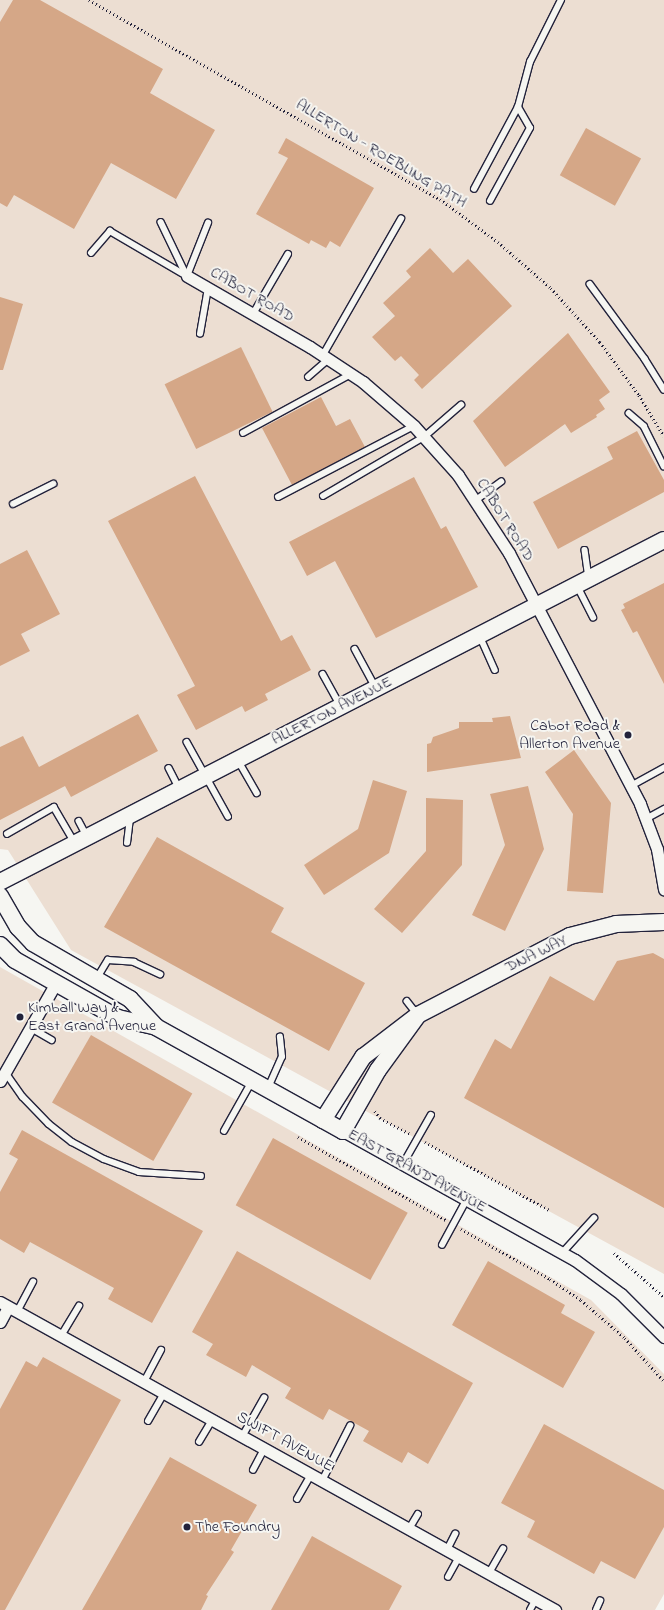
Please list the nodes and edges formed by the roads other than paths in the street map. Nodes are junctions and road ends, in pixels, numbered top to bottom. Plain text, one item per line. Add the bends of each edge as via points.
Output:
1 (561, 0) edge
2 (518, 107) junction
3 (474, 189) dead end
4 (490, 201) dead end
5 (401, 219) dead end
6 (161, 222) dead end
7 (208, 224) dead end
8 (92, 253) dead end
9 (288, 254) dead end
10 (187, 276) junction
11 (590, 284) dead end
12 (208, 288) junction
13 (253, 314) junction
14 (200, 334) dead end
15 (326, 357) junction
16 (352, 374) junction
17 (308, 377) dead end
18 (664, 389) edge
19 (462, 405) dead end
20 (628, 413) dead end
21 (414, 426) junction
22 (244, 433) dead end
23 (424, 437) junction
24 (664, 466) edge
25 (501, 482) dead end
26 (53, 484) dead end
27 (323, 496) dead end
28 (278, 497) dead end
29 (476, 500) junction
30 (13, 504) dead end
31 (664, 540) edge
32 (585, 550) dead end
33 (583, 582) junction
34 (536, 606) junction
35 (593, 616) dead end
36 (480, 636) junction
37 (355, 649) dead end
38 (495, 670) dead end
39 (323, 674) dead end
40 (376, 688) junction
41 (341, 707) junction
42 (187, 742) dead end
43 (238, 760) junction
44 (169, 768) dead end
45 (664, 768) edge
46 (205, 777) junction
47 (631, 786) junction
48 (180, 790) junction
49 (257, 793) dead end
50 (664, 808) edge
51 (131, 815) junction
52 (228, 816) dead end
53 (646, 819) junction
54 (78, 821) dead end
55 (7, 834) dead end
56 (81, 840) junction
57 (127, 843) dead end
58 (0, 882) edge
59 (664, 889) edge
60 (0, 896) edge
61 (664, 922) edge
62 (0, 946) edge
63 (160, 974) dead end
64 (95, 980) junction
65 (56, 983) junction
66 (407, 1001) dead end
67 (418, 1015) junction
68 (156, 1027) junction
69 (31, 1028) junction
70 (280, 1037) dead end
71 (52, 1040) dead end
72 (3, 1077) edge
73 (252, 1080) junction
74 (267, 1089) junction
75 (431, 1114) dead end
76 (323, 1120) junction
77 (343, 1131) junction
78 (224, 1132) dead end
79 (403, 1164) junction
80 (201, 1176) dead end
81 (468, 1199) junction
82 (594, 1218) dead end
83 (442, 1245) dead end
84 (563, 1252) junction
85 (33, 1282) dead end
86 (79, 1306) dead end
87 (8, 1307) edge
88 (0, 1322) edge
89 (61, 1336) junction
90 (664, 1337) edge
91 (161, 1350) dead end
92 (144, 1382) junction
93 (164, 1393) junction
94 (264, 1398) dead end
95 (212, 1420) junction
96 (148, 1421) dead end
97 (350, 1426) dead end
98 (242, 1437) junction
99 (199, 1442) dead end
100 (264, 1449) junction
101 (253, 1470) dead end
102 (311, 1474) junction
103 (322, 1480) junction
104 (297, 1499) dead end
105 (418, 1514) dead end
106 (409, 1529) junction
107 (455, 1534) dead end
108 (503, 1549) dead end
109 (447, 1550) junction
110 (459, 1557) junction
111 (489, 1573) junction
112 (448, 1577) dead end
113 (536, 1599) junction
114 (600, 1602) dead end
115 (530, 1610) edge
116 (555, 1610) edge
117 (596, 1610) edge

1 - 2 lane via 530,62
2 - 3 lane
2 - 4 lane via 530,128
5 - 15 lane
6 - 10 lane
7 - 10 lane
8 - 10 lane via 110,231
9 - 13 lane
10 - 12 street, CABOT ROAD
11 - 18 lane
12 - 13 street, CABOT ROAD
12 - 14 lane
13 - 15 street, CABOT ROAD
15 - 16 street, CABOT ROAD
15 - 17 lane
16 - 21 street, CABOT ROAD
16 - 22 lane
19 - 23 lane
20 - 24 lane via 644,426
21 - 23 street, CABOT ROAD
21 - 28 lane
23 - 27 lane
23 - 29 street, CABOT ROAD
25 - 29 lane
26 - 30 lane
29 - 34 street, CABOT ROAD via 509,553
31 - 33 main road, ALLERTON AVENUE
32 - 33 lane
33 - 34 main road, ALLERTON AVENUE
33 - 35 lane
34 - 36 main road, ALLERTON AVENUE
34 - 47 street, CABOT ROAD
36 - 38 lane
36 - 40 main road, ALLERTON AVENUE
37 - 40 lane
39 - 41 lane
40 - 41 main road, ALLERTON AVENUE
41 - 43 main road, ALLERTON AVENUE
42 - 46 lane
43 - 46 main road, ALLERTON AVENUE
43 - 49 lane
44 - 48 lane
45 - 47 lane
46 - 48 main road, ALLERTON AVENUE
46 - 52 lane
47 - 53 street, CABOT ROAD
48 - 51 main road, ALLERTON AVENUE
50 - 53 lane
51 - 56 main road, ALLERTON AVENUE
51 - 57 lane
53 - 59 street, CABOT ROAD via 657,849
54 - 56 lane
55 - 56 lane via 54,807
56 - 58 main road, ALLERTON AVENUE
60 - 64 main road, EAST GRAND AVENUE via 18,927 33,943
61 - 67 main road, DNA WAY via 616,924 570,936
62 - 65 main road, EAST GRAND AVENUE via 15,960
63 - 64 lane via 134,962 108,960
64 - 68 main road, EAST GRAND AVENUE via 130,999
65 - 68 main road, EAST GRAND AVENUE via 118,1018
65 - 69 street
66 - 67 lane
67 - 76 main road, DNA WAY via 363,1058
67 - 77 main road, DNA WAY via 378,1070
68 - 73 main road, EAST GRAND AVENUE
69 - 71 lane
69 - 72 street
70 - 74 lane via 282,1057
72 - 80 lane via 49,1124 72,1142 104,1159 139,1172
73 - 74 main road, EAST GRAND AVENUE
73 - 78 lane
74 - 76 main road, EAST GRAND AVENUE
75 - 79 lane
76 - 77 main road, EAST GRAND AVENUE
77 - 79 street, EAST GRAND AVENUE
79 - 81 street, EAST GRAND AVENUE
81 - 83 lane
81 - 84 street, EAST GRAND AVENUE
82 - 84 lane
84 - 90 street, EAST GRAND AVENUE via 621,1294
85 - 87 lane
86 - 89 lane
87 - 88 street
87 - 89 street, SWIFT AVENUE
89 - 92 street, SWIFT AVENUE
91 - 92 lane
92 - 93 street, SWIFT AVENUE
93 - 95 street, SWIFT AVENUE
93 - 96 lane
94 - 98 lane
95 - 98 street, SWIFT AVENUE
95 - 99 lane
97 - 103 lane
98 - 100 street, SWIFT AVENUE
100 - 101 lane
100 - 102 street, SWIFT AVENUE
102 - 103 street, SWIFT AVENUE
102 - 104 lane
103 - 106 street, SWIFT AVENUE
105 - 106 lane
106 - 109 street, SWIFT AVENUE
107 - 109 lane
108 - 111 lane
109 - 110 street, SWIFT AVENUE
110 - 111 street, SWIFT AVENUE
110 - 112 lane
111 - 113 street, SWIFT AVENUE
113 - 115 lane
113 - 116 street, SWIFT AVENUE
114 - 117 lane

